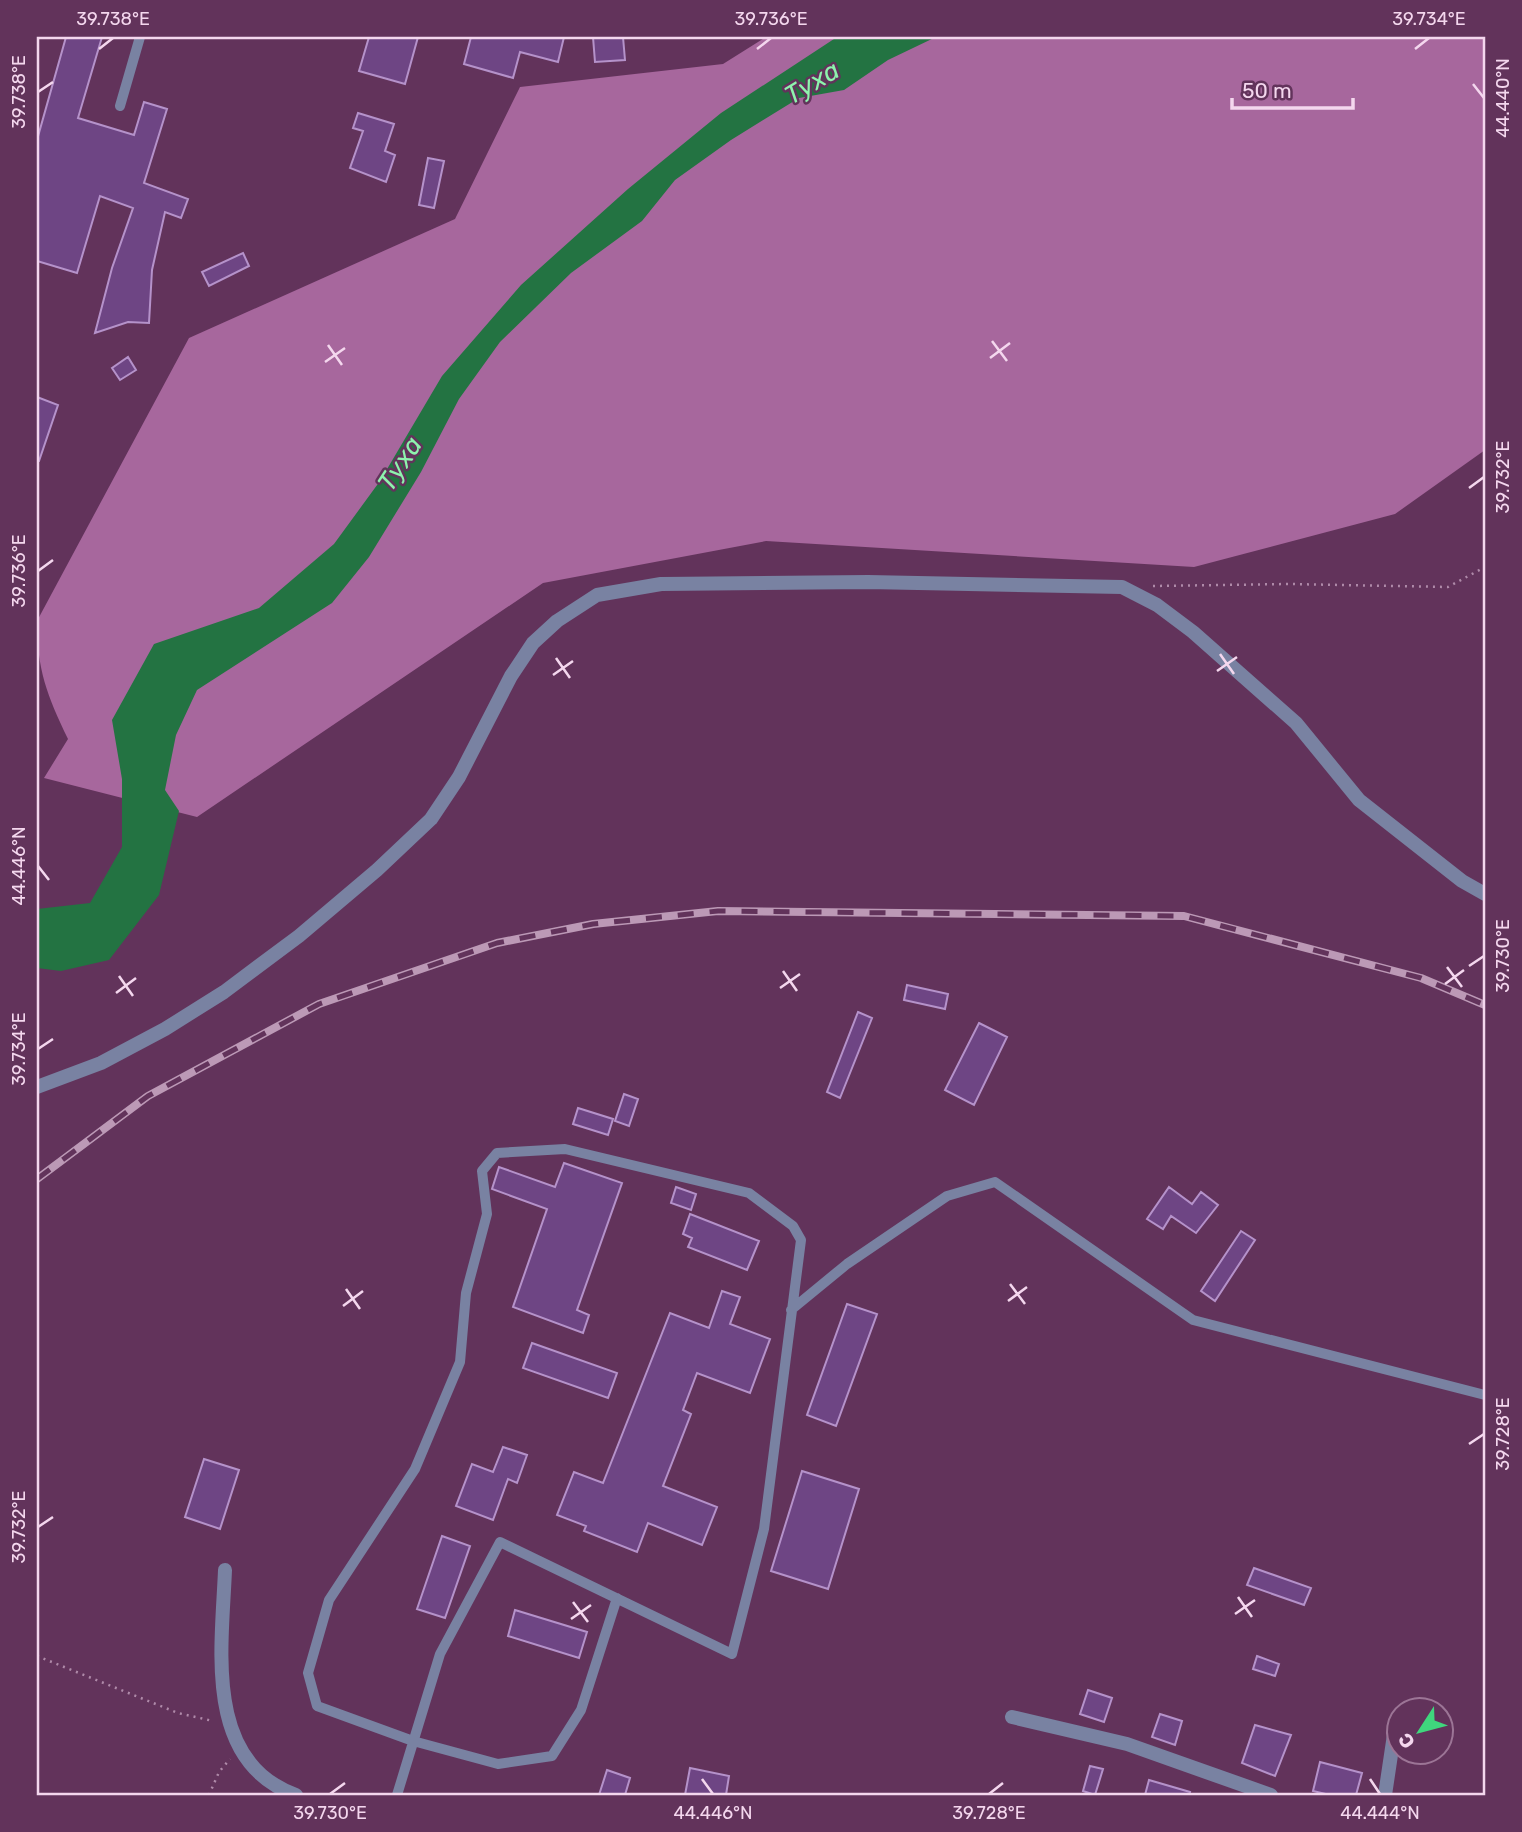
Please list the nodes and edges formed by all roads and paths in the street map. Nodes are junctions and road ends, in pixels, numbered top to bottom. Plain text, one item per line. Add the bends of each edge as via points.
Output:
1 (140, 37) edge
2 (120, 106) dead end
3 (1485, 568) edge
4 (1150, 586) dead end
5 (1485, 894) edge
6 (37, 1087) edge
7 (791, 1310) junction
8 (1485, 1395) edge
9 (225, 1570) dead end
10 (617, 1598) junction
11 (37, 1656) edge
12 (1012, 1717) dead end
13 (230, 1725) junction
14 (413, 1741) junction
15 (238, 1749) junction
16 (1389, 1766) edge
17 (209, 1795) edge
18 (296, 1795) edge
19 (397, 1795) edge
20 (1271, 1795) edge
21 (1385, 1795) edge

1 - 2 lane
3 - 4 path via 1448,587
5 - 6 street via 1359,800 1296,723 1193,632 1157,605 1122,587 661,583 597,595 533,643 431,819 299,936 224,992 164,1029 101,1063
7 - 8 lane via 847,1264 947,1196 995,1182 1193,1320
7 - 10 lane via 764,1529 732,1654
7 - 14 lane via 801,1240 793,1226 749,1193 565,1149 497,1153 482,1171 487,1214 466,1293 460,1362 415,1469 329,1600 308,1674 317,1706
9 - 13 street via 221,1681
10 - 14 lane via 581,1710 552,1756 498,1764
10 - 14 lane via 500,1542 440,1654
11 - 13 path via 178,1713
12 - 20 street via 1127,1744
13 - 15 street
14 - 19 lane
15 - 17 path via 219,1772
15 - 18 street via 279,1789
16 - 21 street

